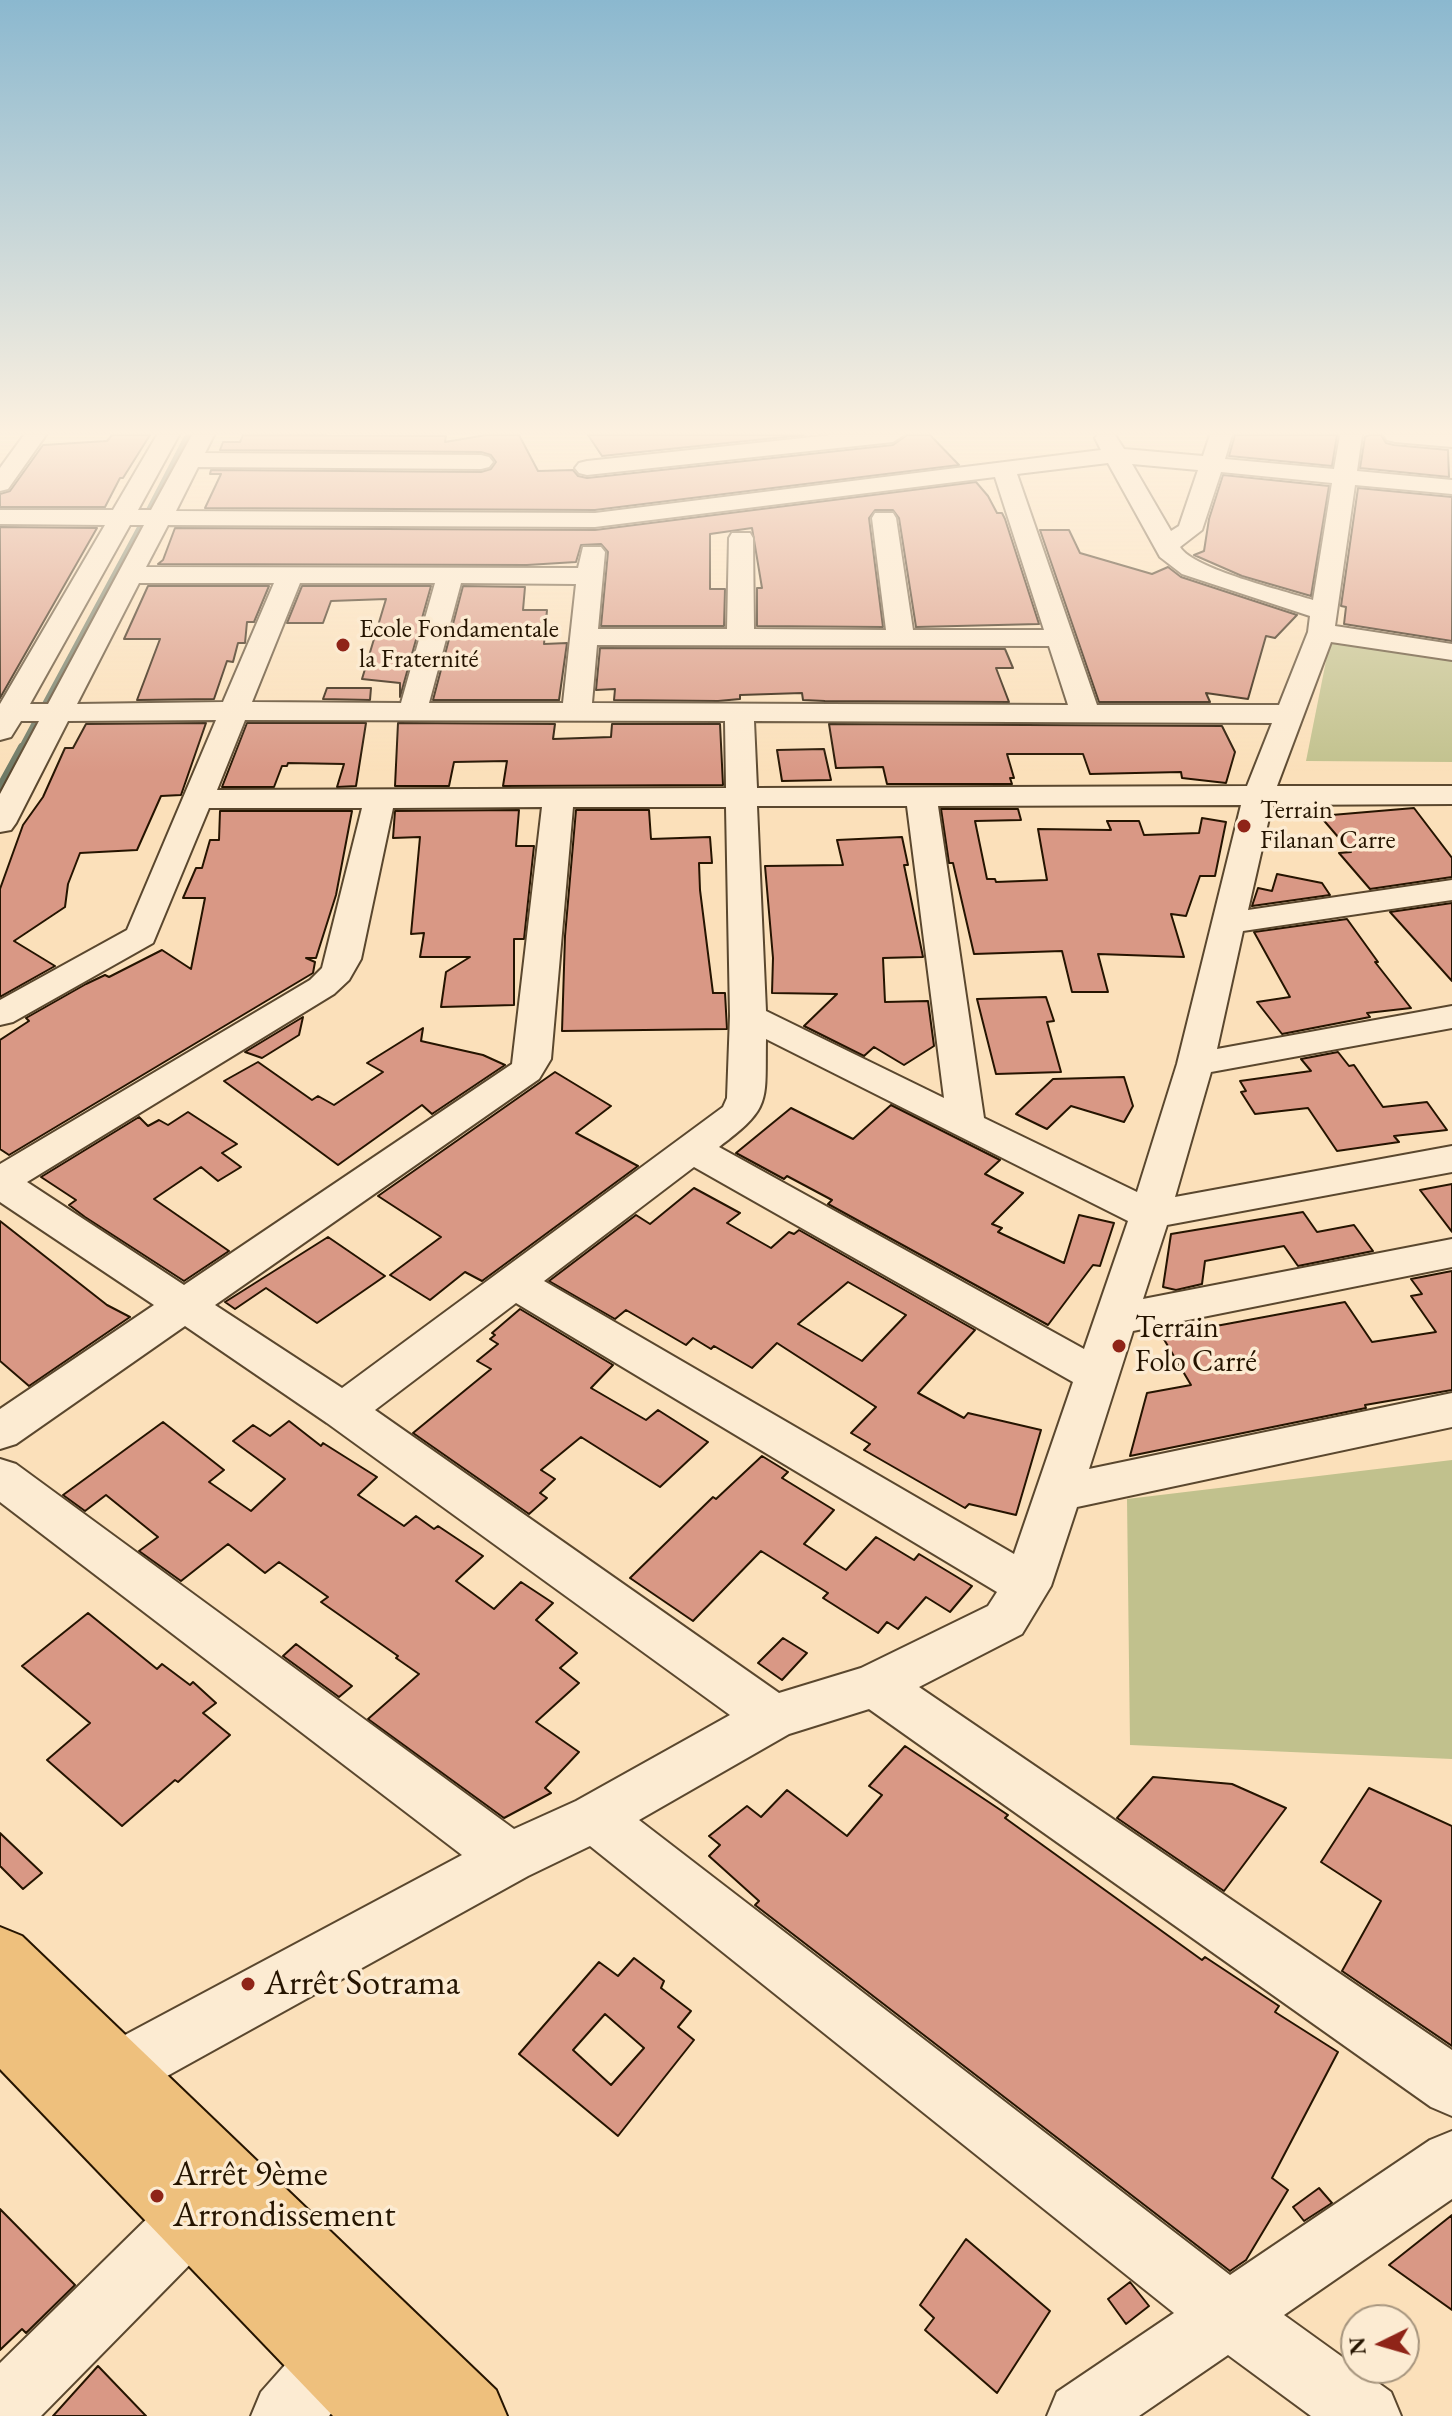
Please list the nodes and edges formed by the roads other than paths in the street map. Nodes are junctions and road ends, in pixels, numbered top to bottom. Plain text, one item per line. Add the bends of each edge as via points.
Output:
1 (104, 548) edge
2 (144, 548) edge
3 (593, 548) edge
4 (741, 548) edge
5 (888, 548) edge
6 (1031, 548) edge
7 (1168, 548) edge
8 (1334, 548) edge
9 (129, 575) junction
10 (290, 576) junction
11 (450, 576) junction
12 (590, 576) junction
13 (1322, 622) junction
14 (584, 637) junction
15 (740, 638) junction
16 (901, 638) junction
17 (1061, 638) junction
18 (1452, 652) edge
19 (234, 711) junction
20 (413, 711) junction
21 (577, 711) junction
22 (739, 711) junction
23 (1085, 712) junction
24 (58, 713) junction
25 (1290, 714) junction
26 (4, 720) edge
27 (1452, 795) edge
28 (1258, 797) junction
29 (741, 798) junction
30 (921, 798) junction
31 (198, 799) junction
32 (379, 799) junction
33 (558, 799) junction
34 (0, 823) edge
35 (1452, 890) edge
36 (1228, 923) junction
37 (0, 1014) edge
38 (748, 1016) junction
39 (1452, 1017) edge
40 (1195, 1064) junction
41 (966, 1124) junction
42 (690, 1148) junction
43 (1452, 1159) edge
44 (0, 1182) edge
45 (1150, 1215) junction
46 (1452, 1253) edge
47 (513, 1282) junction
48 (186, 1306) junction
49 (1114, 1320) junction
50 (1097, 1376) junction
51 (1452, 1410) edge
52 (343, 1411) junction
53 (0, 1432) edge
54 (0, 1477) edge
55 (1058, 1493) junction
56 (1027, 1586) junction
57 (875, 1685) junction
58 (773, 1717) junction
59 (595, 1818) junction
60 (509, 1858) junction
61 (9, 1998) edge
62 (95, 2083) junction
63 (1452, 2086) edge
64 (1452, 2162) edge
65 (191, 2219) junction
66 (1227, 2314) junction
67 (331, 2362) junction
68 (0, 2410) edge
69 (285, 2416) edge
70 (384, 2416) edge
71 (470, 2416) edge
72 (1081, 2416) edge
73 (1367, 2416) edge

1 - 26 street
2 - 9 street
3 - 12 street
4 - 15 street
5 - 16 street
6 - 17 street
7 - 13 street via 1191,569
8 - 13 street
9 - 10 street
9 - 24 street
10 - 11 street
10 - 19 street
11 - 12 street
11 - 20 street
12 - 14 street
13 - 18 street
13 - 25 street
14 - 15 street
14 - 21 street
15 - 16 street
16 - 17 street
17 - 23 street
19 - 20 street
19 - 24 street
19 - 31 street
20 - 21 street
21 - 22 street
22 - 23 street
22 - 29 street
23 - 25 street
24 - 26 street
24 - 34 street
25 - 28 street
27 - 28 street
28 - 30 street
28 - 36 street
29 - 30 street
29 - 33 street
29 - 38 street
30 - 41 street
31 - 32 street
31 - 37 street via 141,936
32 - 33 street
32 - 44 street via 337,973
33 - 48 street via 533,1059 526,1071
35 - 36 street
36 - 40 street
38 - 41 street
38 - 42 street via 746,1098 738,1114
39 - 40 street
40 - 45 street
41 - 45 street
42 - 47 street
42 - 50 street
43 - 45 street
44 - 48 street
45 - 49 street
46 - 49 street
47 - 52 street
47 - 56 street
48 - 52 street
48 - 53 street
49 - 50 street
50 - 55 street
51 - 55 street
52 - 58 street
54 - 60 street
55 - 56 street
56 - 57 street via 1005,1620
57 - 58 street
57 - 63 street
58 - 59 street
59 - 60 street
59 - 66 street
60 - 62 street
61 - 62 highway
62 - 65 highway
62 - 71 highway
64 - 66 street
65 - 67 highway
65 - 68 street
66 - 72 street
66 - 73 street
67 - 69 street
67 - 70 highway

